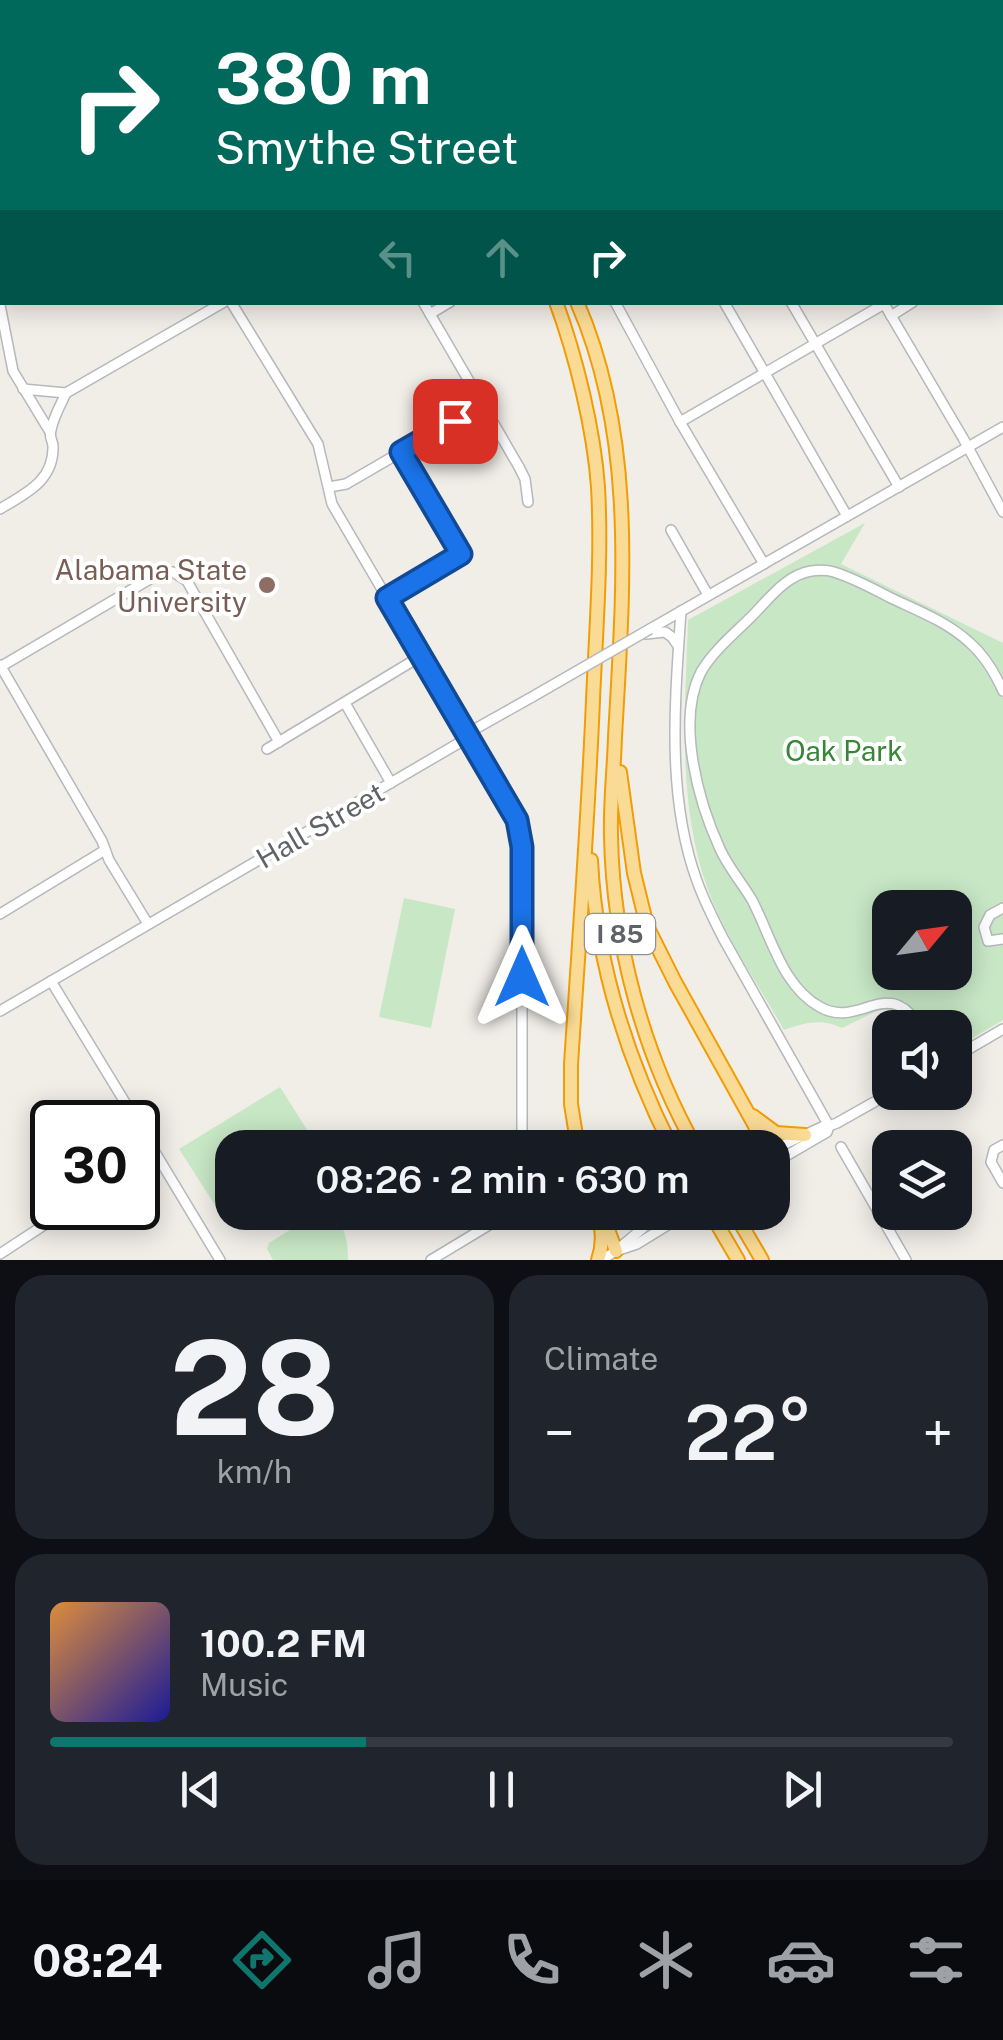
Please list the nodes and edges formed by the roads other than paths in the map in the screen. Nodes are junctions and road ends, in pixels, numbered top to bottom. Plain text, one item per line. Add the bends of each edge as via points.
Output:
1 (223, 305) edge
2 (230, 305) edge
3 (424, 305) edge
4 (445, 305) edge
5 (557, 305) edge
6 (578, 305) edge
7 (617, 305) edge
8 (726, 305) edge
9 (794, 305) edge
10 (880, 305) edge
11 (884, 305) edge
12 (908, 305) edge
13 (0, 306) edge
14 (430, 314) junction
15 (891, 316) junction
16 (815, 344) junction
17 (764, 374) junction
18 (23, 390) junction
19 (66, 393) junction
20 (482, 406) junction
21 (680, 422) junction
22 (1003, 427) edge
23 (50, 432) junction
24 (968, 448) junction
25 (401, 452) junction
26 (329, 487) junction
27 (899, 487) junction
28 (528, 502) dead end
29 (0, 509) edge
30 (1003, 512) edge
31 (847, 516) junction
32 (670, 530) dead end
33 (764, 564) junction
34 (708, 595) junction
35 (387, 598) junction
36 (682, 611) junction
37 (638, 636) junction
38 (679, 648) junction
39 (421, 656) junction
40 (0, 666) edge
41 (1003, 691) edge
42 (345, 703) junction
43 (617, 706) junction
44 (467, 736) junction
45 (279, 742) junction
46 (267, 749) dead end
47 (392, 783) junction
48 (588, 797) junction
49 (105, 850) junction
50 (1003, 908) edge
51 (0, 914) edge
52 (148, 924) junction
53 (1003, 939) edge
54 (51, 981) junction
55 (908, 1010) edge
56 (0, 1011) edge
57 (1003, 1029) edge
58 (972, 1047) edge
59 (123, 1100) edge
60 (872, 1103) edge
61 (744, 1106) junction
62 (829, 1126) junction
63 (522, 1130) edge
64 (575, 1130) edge
65 (663, 1130) edge
66 (688, 1130) edge
67 (756, 1130) edge
68 (805, 1135) junction
69 (790, 1142) edge
70 (841, 1147) dead end
71 (998, 1148) edge
72 (790, 1154) edge
73 (160, 1161) edge
74 (1003, 1183) edge
75 (37, 1230) edge
76 (480, 1230) edge
77 (602, 1230) edge
78 (608, 1230) edge
79 (644, 1230) edge
80 (660, 1230) edge
81 (720, 1230) edge
82 (744, 1230) edge
83 (0, 1254) edge
84 (619, 1256) edge
85 (220, 1260) edge
86 (431, 1260) edge
87 (599, 1260) edge
88 (738, 1260) edge
89 (762, 1260) edge
90 (906, 1260) edge

1 - 19 street
2 - 26 street via 318,444
3 - 14 street
4 - 14 street
5 - 48 highway, I 85 via 598,487
6 - 43 highway, I 85 via 616,446 623,528
7 - 21 street
8 - 17 street
9 - 16 street
10 - 16 street
11 - 15 street
12 - 15 street
13 - 18 street via 10,363
14 - 20 street
15 - 24 street
16 - 17 street
16 - 27 street
17 - 21 street
17 - 31 street
18 - 19 street
18 - 23 street
19 - 23 street
20 - 25 street
20 - 28 street via 519,468
21 - 33 street
22 - 24 street, Hall Street
23 - 29 street via 44,478
24 - 27 street, Hall Street
24 - 30 street
25 - 26 street
25 - 35 street via 461,554
26 - 35 street via 332,504
27 - 31 street, Hall Street
31 - 33 street, Hall Street
32 - 34 street
33 - 34 street, Hall Street
34 - 36 street, Hall Street
35 - 39 street
36 - 37 street, Hall Street, bridge
36 - 38 street
37 - 38 street via 665,632
37 - 44 street, Hall Street, bridge
38 - 62 street via 678,796 696,880
39 - 42 street
39 - 44 street
40 - 45 street via 160,573 174,572 186,581
40 - 49 street
41 - 55 street via 979,652 954,630 827,570 785,582 709,660 694,692 692,752 700,794 719,847 784,968 806,996 832,1012 876,1003
42 - 45 street
42 - 47 street
43 - 61 highway via 627,831 647,926
43 - 66 highway, I 85 via 610,833 614,900 644,1026
44 - 47 street, Hall Street
44 - 63 street via 520,830
45 - 46 street
47 - 52 street, Hall Street
48 - 64 highway via 571,1064
48 - 65 highway, I 85 via 601,952 632,1060
49 - 51 street
49 - 52 street
50 - 53 street via 984,927 988,941
52 - 54 street, Hall Street
54 - 56 street, Hall Street
54 - 59 street
57 - 58 street
60 - 62 street
61 - 67 highway
61 - 68 highway via 776,1133
62 - 68 street
62 - 72 street
68 - 69 street
70 - 90 street
71 - 74 street via 990,1162
73 - 85 street
75 - 83 street
76 - 86 street
77 - 87 highway
78 - 84 highway
79 - 84 street
80 - 84 street
81 - 88 highway
82 - 89 highway
84 - 87 street

